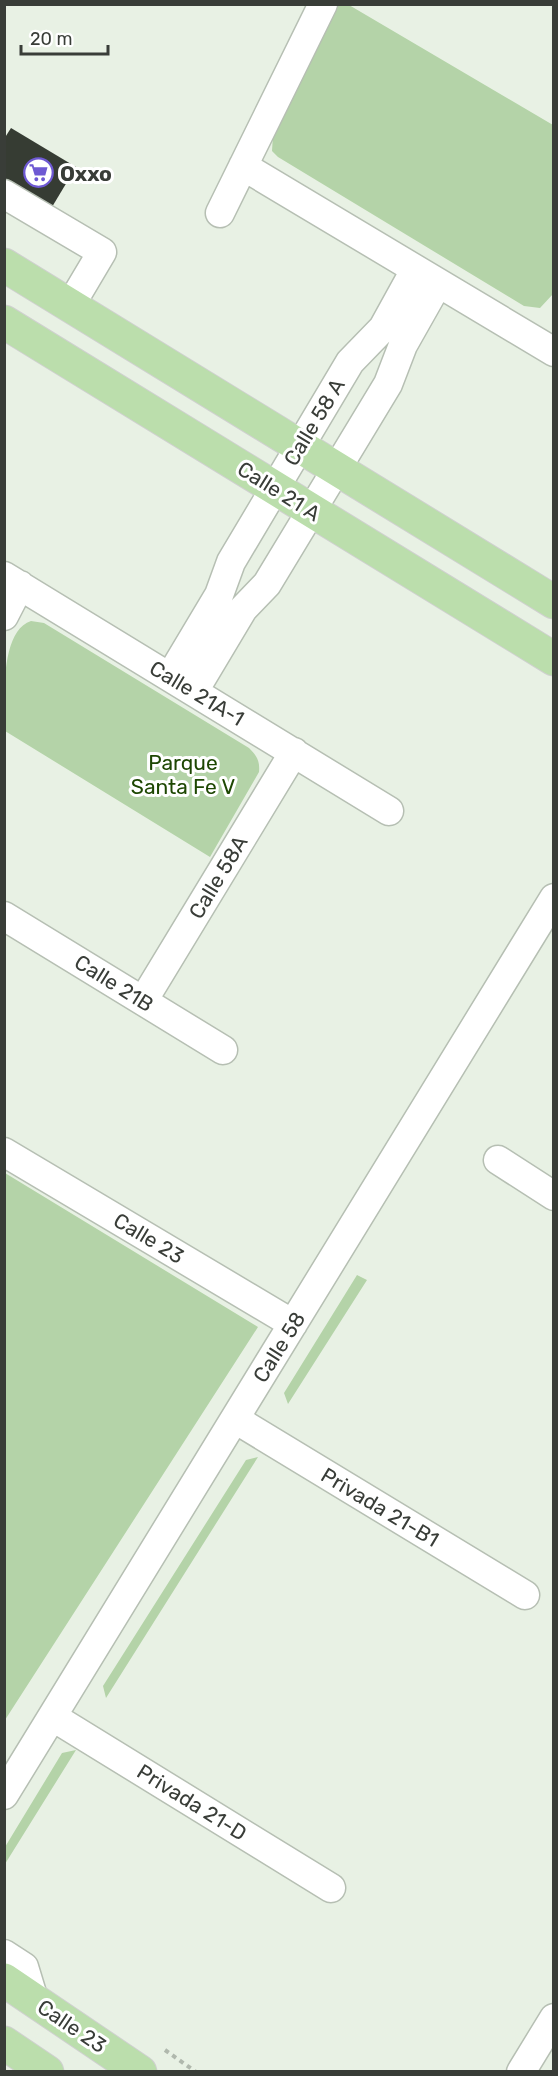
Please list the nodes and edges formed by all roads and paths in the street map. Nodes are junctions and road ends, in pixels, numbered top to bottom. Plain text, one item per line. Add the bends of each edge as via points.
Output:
1 (323, 4) edge
2 (243, 166) junction
3 (4, 194) edge
4 (220, 213) dead end
5 (4, 266) edge
6 (427, 276) junction
7 (70, 306) junction
8 (4, 322) edge
9 (550, 343) edge
10 (300, 446) junction
11 (336, 469) junction
12 (274, 488) junction
13 (311, 510) junction
14 (12, 580) edge
15 (554, 602) edge
16 (4, 616) edge
17 (554, 659) edge
18 (182, 684) junction
19 (294, 752) junction
20 (389, 811) dead end
21 (554, 898) edge
22 (4, 916) edge
23 (143, 1001) junction
24 (223, 1050) dead end
25 (4, 1152) edge
26 (498, 1160) dead end
27 (554, 1196) edge
28 (293, 1324) junction
29 (235, 1419) junction
30 (525, 1595) dead end
31 (53, 1717) junction
32 (4, 1795) edge
33 (331, 1888) dead end
34 (4, 1954) edge
35 (4, 1980) edge
36 (34, 2000) junction
37 (554, 2018) edge
38 (4, 2043) edge
39 (47, 2072) edge
40 (140, 2072) edge
41 (521, 2072) edge

1 - 2 street
2 - 4 street
2 - 6 street
3 - 7 street via 102,252
5 - 7 main road
6 - 9 street
6 - 10 street, Calle 58 A via 350,362
6 - 11 street, Calle 58 A via 388,384
7 - 10 main road
8 - 12 main road, Calle 21 A
10 - 11 main road
10 - 12 street, Calle 58 A
11 - 13 street, Calle 58 A
11 - 15 main road
12 - 13 main road, Calle 21 A
12 - 18 street, Calle 58 A via 231,562
13 - 17 main road, Calle 21 A
13 - 18 street, Calle 58 A via 267,584
14 - 16 street
14 - 18 street, Calle 21A-1
18 - 19 street, Calle 21A-1
19 - 20 street, Calle 21A-1
19 - 23 street, Calle 58A
21 - 28 street, Calle 58
22 - 23 street, Calle 21B
23 - 24 street, Calle 21B
25 - 28 street, Calle 23
26 - 27 street
28 - 29 street, Calle 58
29 - 30 street, Privada 21-B1
29 - 31 street, Calle 58
31 - 32 street, Calle 58
31 - 33 street, Privada 21-D
34 - 36 street via 24,1967
35 - 36 main road, Calle 23
36 - 40 main road, Calle 23
37 - 41 street
38 - 39 main road

